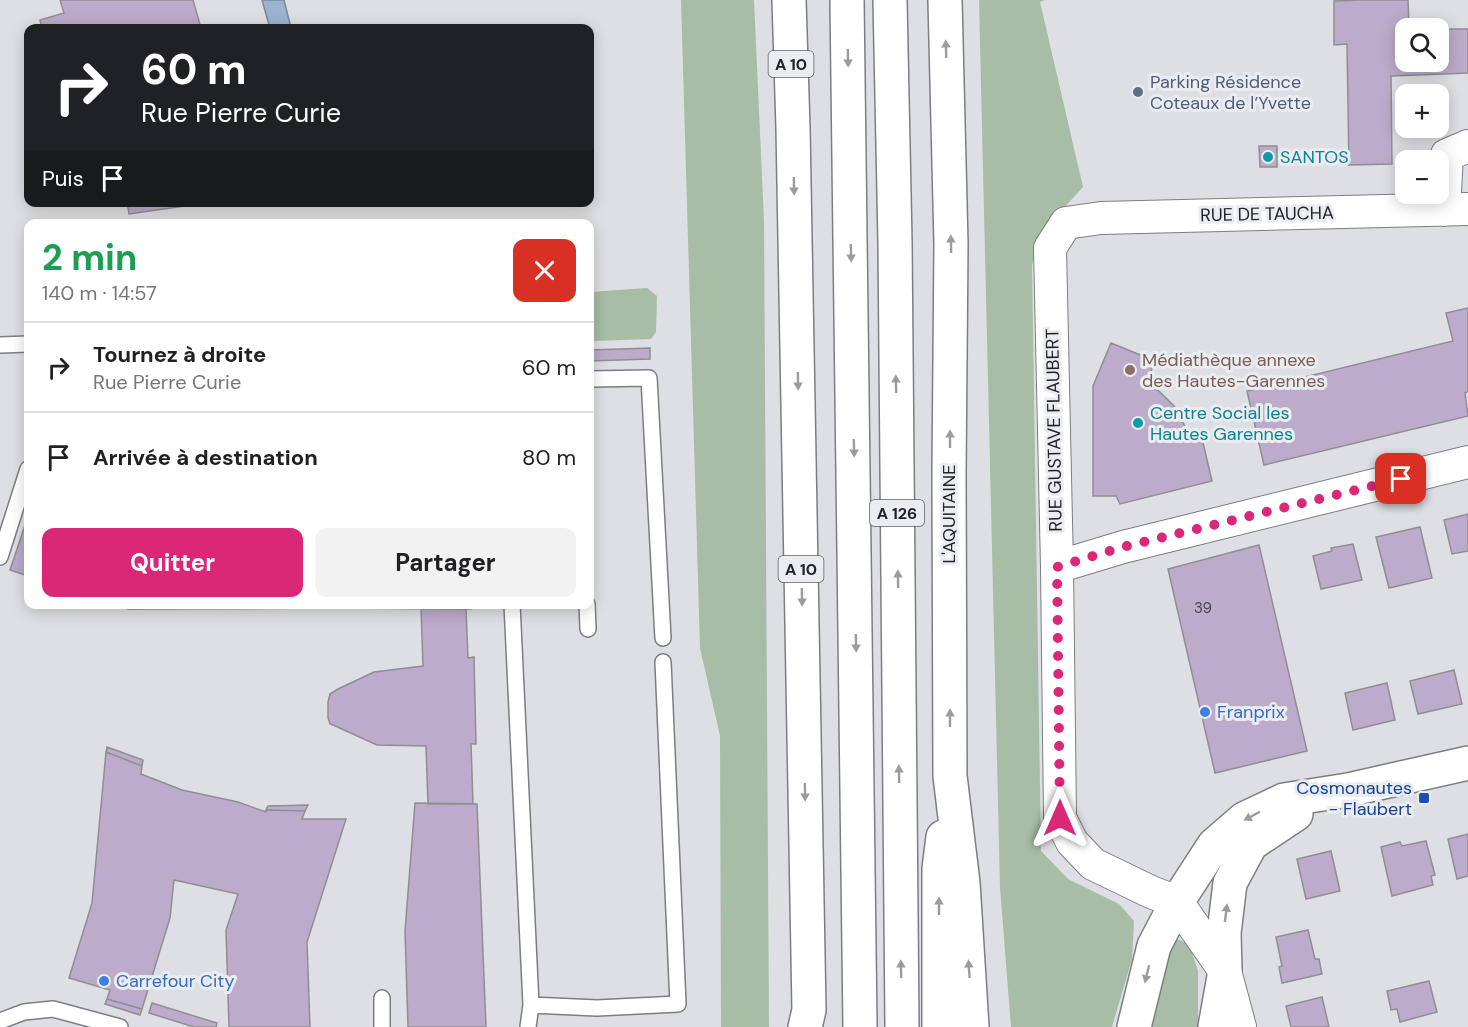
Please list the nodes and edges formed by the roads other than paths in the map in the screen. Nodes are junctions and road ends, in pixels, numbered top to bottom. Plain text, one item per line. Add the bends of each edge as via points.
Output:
1 (789, 0) edge
2 (848, 0) edge
3 (890, 0) edge
4 (945, 0) edge
5 (1468, 146) edge
6 (1456, 209) edge
7 (1066, 223) joint
8 (24, 344) edge
9 (0, 345) edge
10 (594, 379) edge
11 (1468, 462) edge
12 (24, 482) edge
13 (0, 557) edge
14 (1057, 567) junction
15 (512, 609) edge
16 (587, 609) edge
17 (588, 629) dead end
18 (663, 638) dead end
19 (663, 662) dead end
20 (1468, 763) edge
21 (950, 776) junction
22 (1348, 790) junction
23 (1177, 902) junction
24 (1225, 971) junction
25 (382, 998) dead end
26 (531, 1005) junction
27 (0, 1021) edge
28 (809, 1022) edge
29 (120, 1027) edge
30 (382, 1027) edge
31 (528, 1027) edge
32 (860, 1027) edge
33 (902, 1027) edge
34 (939, 1027) edge
35 (972, 1027) edge
36 (1134, 1027) edge
37 (1215, 1027) edge
38 (1240, 1027) edge

1 -> 28 main road, A 10
2 -> 32 main road, A 126
33 -> 3 main road, A 126
21 -> 4 main road, L'AQUITAINE via 951,243
5 - 6 street via 1447,155
6 - 7 street, RUE DE TAUCHA via 1101,218
7 - 14 street, RUE GUSTAVE FLAUBERT via 1050,248
8 - 9 lane
10 - 18 lane via 649,378
11 - 14 street via 1123,547
12 - 13 lane
14 - 23 street, RUE GUSTAVE FLAUBERT via 1060,818 1072,842 1093,864
15 - 26 lane
16 - 17 lane
19 - 26 lane via 678,1004 597,1008
20 - 22 main road
34 -> 21 main road via 939,869
35 -> 21 main road, L'AQUITAINE via 963,884
22 -> 23 main road via 1284,800 1244,819 1214,845
24 -> 22 main road via 1224,933 1230,884 1251,844 1296,814
23 - 24 street
23 -> 36 main road via 1154,946
24 - 37 main road
24 - 38 street
25 - 30 lane
26 - 31 lane
27 - 29 lane via 24,1012 53,1009

